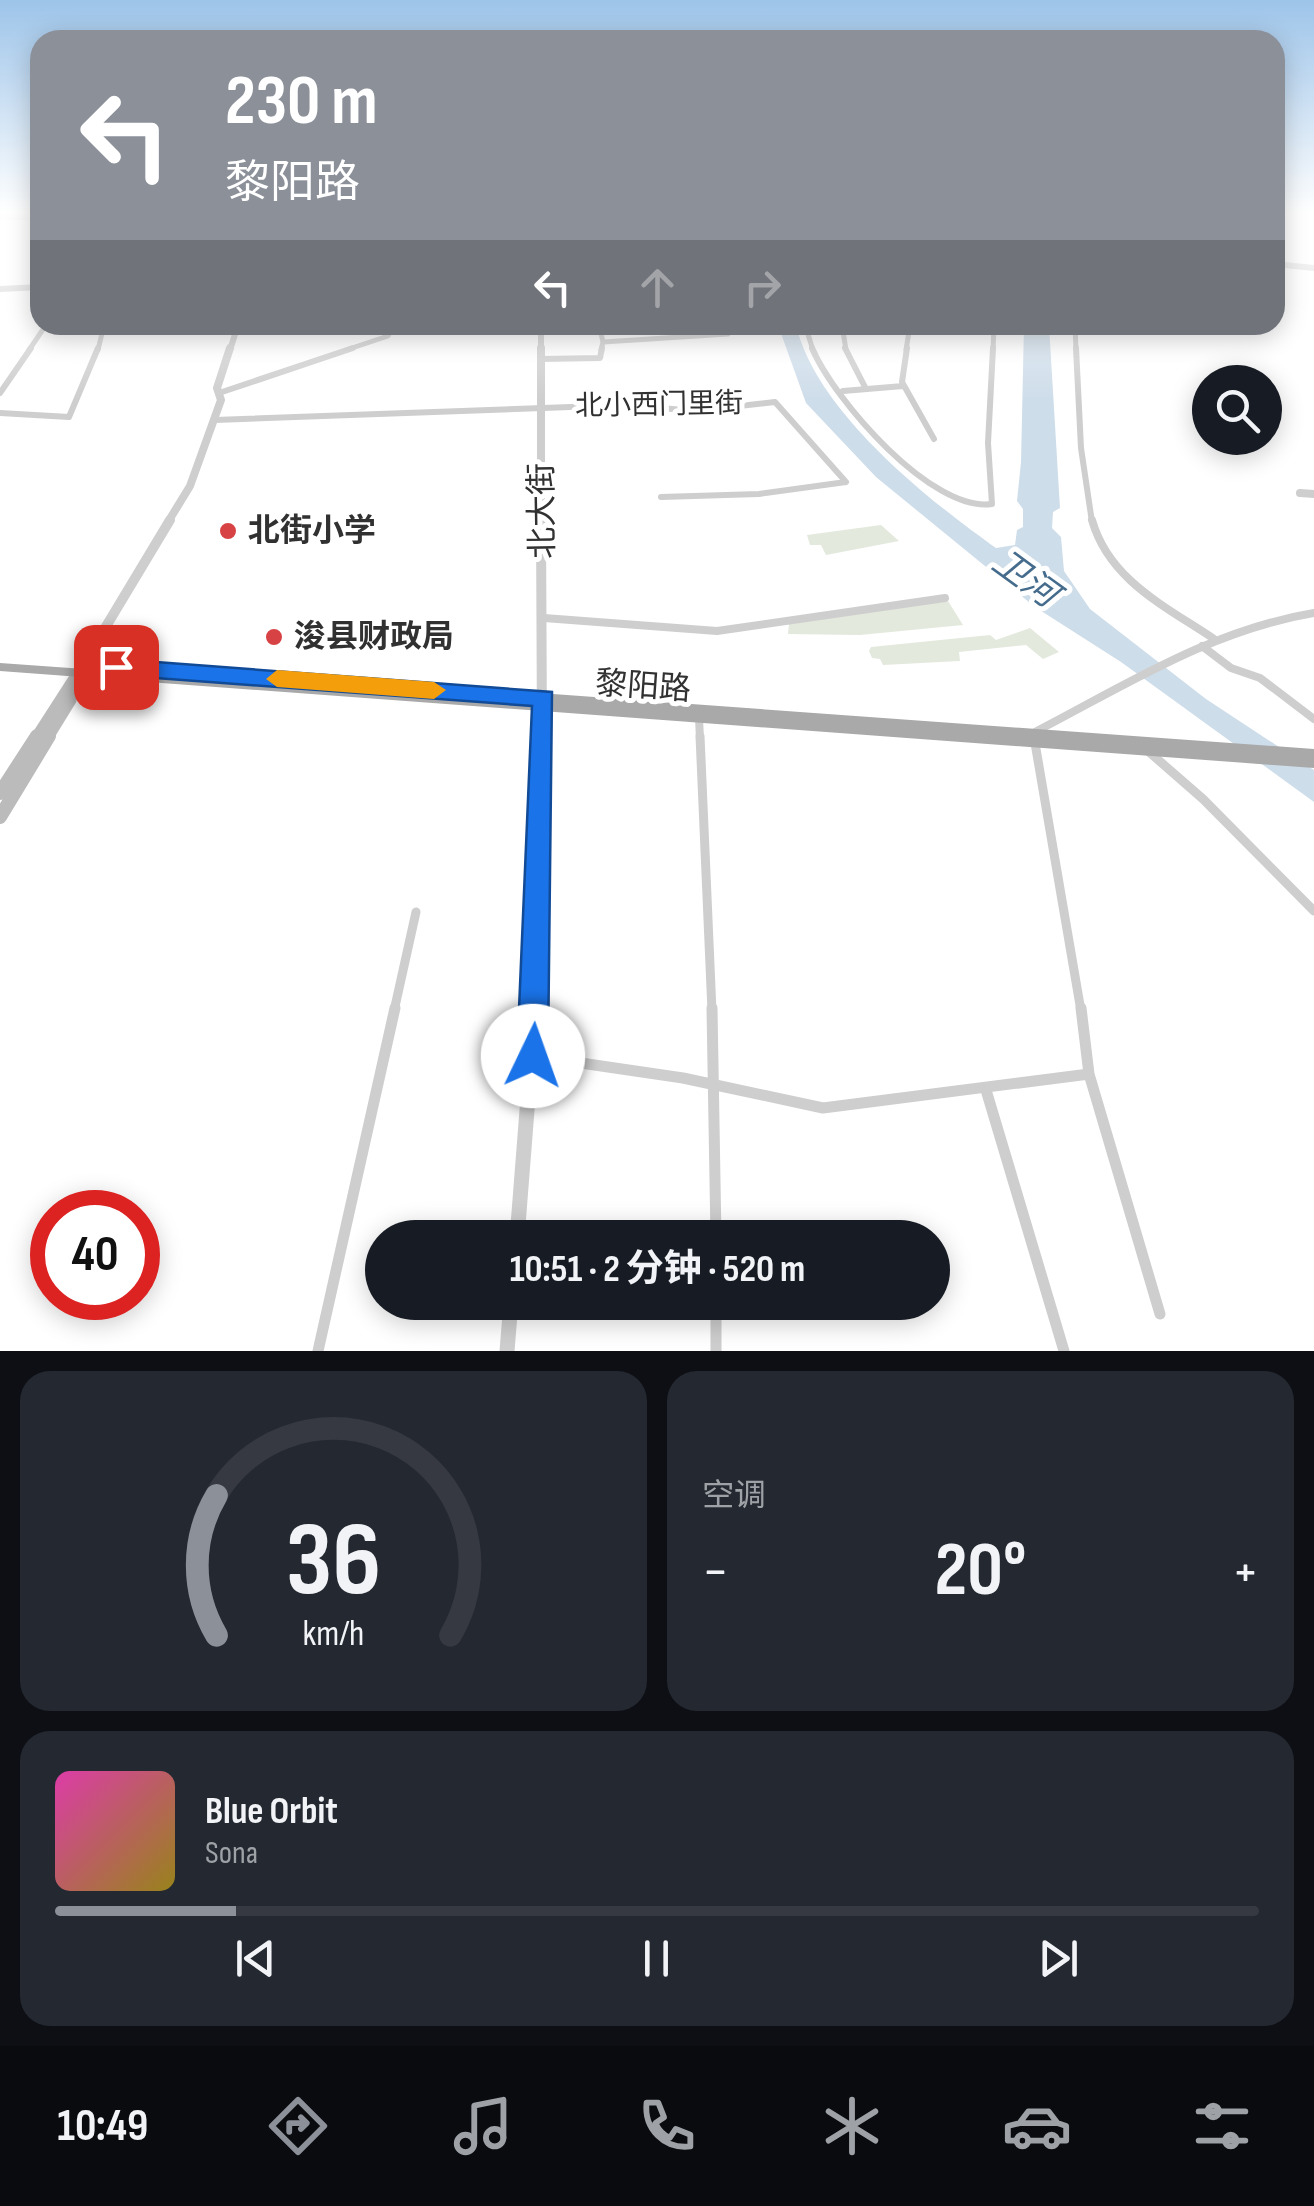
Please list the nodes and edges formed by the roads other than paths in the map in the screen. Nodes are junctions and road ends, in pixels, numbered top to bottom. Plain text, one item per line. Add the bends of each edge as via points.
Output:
1 (30, 288) edge
2 (0, 289) edge
3 (39, 335) edge
4 (102, 335) edge
5 (235, 335) edge
6 (388, 335) edge
7 (540, 335) edge
8 (602, 335) edge
9 (712, 335) edge
10 (809, 335) edge
11 (843, 335) edge
12 (909, 335) edge
13 (994, 335) edge
14 (1077, 335) edge
15 (603, 342) junction
16 (541, 359) junction
17 (903, 386) junction
18 (866, 390) junction
19 (843, 391) junction
20 (0, 392) edge
21 (219, 393) junction
22 (542, 406) junction
23 (0, 414) edge
24 (215, 420) junction
25 (934, 439) dead end
26 (1300, 493) dead end
27 (1314, 494) edge
28 (661, 497) dead end
29 (945, 598) dead end
30 (1314, 613) edge
31 (544, 618) junction
32 (1214, 639) junction
33 (1202, 646) junction
34 (0, 659) edge
35 (0, 667) edge
36 (81, 669) junction
37 (544, 702) junction
38 (699, 718) junction
39 (1314, 719) edge
40 (1034, 738) junction
41 (1155, 749) junction
42 (1314, 754) edge
43 (1314, 763) edge
44 (0, 793) edge
45 (0, 817) edge
46 (1314, 910) edge
47 (416, 912) dead end
48 (533, 1056) junction
49 (1090, 1074) junction
50 (715, 1084) junction
51 (986, 1090) junction
52 (519, 1220) edge
53 (716, 1220) edge
54 (1160, 1314) dead end
55 (510, 1320) edge
56 (716, 1320) edge
57 (318, 1351) edge
58 (507, 1351) edge
59 (716, 1351) edge
60 (1064, 1351) edge

1 - 2 street
3 - 20 street
4 - 23 street via 68,417
5 - 21 street
6 - 21 street
7 - 16 street, 北大街
8 - 15 street
9 - 15 street
10 - 19 street via 819,363
11 - 18 street
12 - 17 street
13 - 19 street via 989,506 959,506 898,460
14 - 32 street via 1087,501 1101,549
15 - 16 street via 600,358
16 - 22 street, 北大街
17 - 18 street
17 - 25 street
18 - 19 street
21 - 24 street
22 - 24 street, 北小西门里街
22 - 28 street, 北小西门里街 via 695,411 775,402 846,482
22 - 31 street, 北大街
24 - 36 street via 190,486
26 - 27 street
29 - 31 street via 716,630
30 - 32 street
31 - 37 street, 北大街
32 - 33 street
33 - 39 street
33 - 40 street
34 - 36 main road, 黎阳路
35 - 36 main road, 黎阳路
36 - 37 main road, 黎阳路
36 - 44 main road
36 - 45 main road via 71,700
37 - 38 main road, 黎阳路
37 - 40 main road, 黎阳路
37 - 48 street, 北大街
38 - 40 main road, 黎阳路
38 - 50 street
40 - 41 main road, 黎阳路
40 - 49 street
41 - 42 main road
41 - 43 main road
41 - 46 street
47 - 57 street
48 - 50 street
48 - 52 street, 北大街
49 - 51 street
49 - 54 street
50 - 51 street via 823,1108
50 - 53 street
51 - 60 street
55 - 58 street
56 - 59 street

